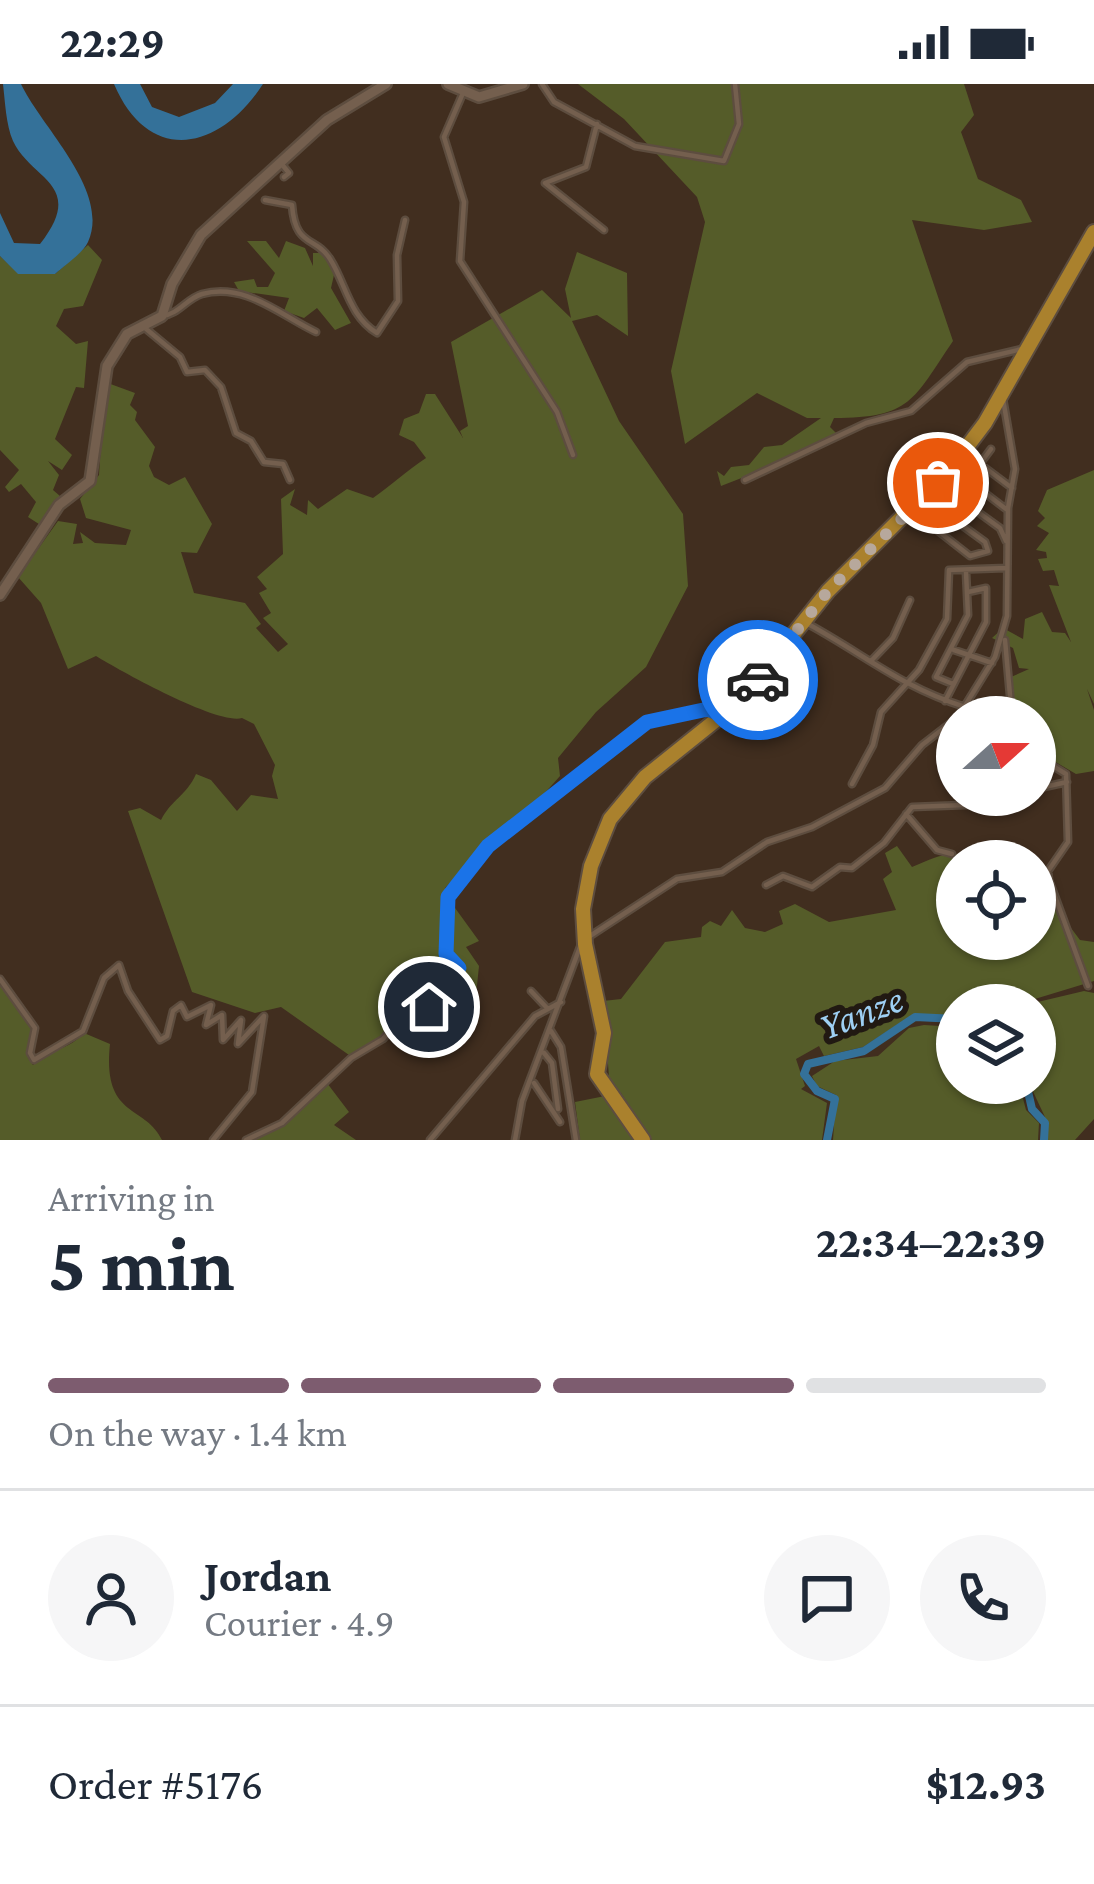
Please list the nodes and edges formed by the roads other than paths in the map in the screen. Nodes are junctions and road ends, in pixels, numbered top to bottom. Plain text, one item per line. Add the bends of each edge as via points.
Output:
1 (386, 84) edge
2 (448, 84) edge
3 (523, 84) edge
4 (542, 84) edge
5 (735, 84) edge
6 (464, 93) junction
7 (597, 124) junction
8 (280, 162) junction
9 (284, 177) dead end
10 (265, 200) dead end
11 (405, 220) dead end
12 (604, 230) dead end
13 (1094, 232) edge
14 (162, 316) junction
15 (146, 328) junction
16 (316, 332) dead end
17 (1025, 348) junction
18 (1000, 394) junction
19 (991, 449) dead end
20 (573, 455) dead end
21 (980, 464) junction
22 (290, 480) dead end
23 (745, 480) dead end
24 (968, 480) junction
25 (938, 483) junction
26 (1012, 488) junction
27 (955, 496) junction
28 (941, 510) junction
29 (1008, 511) junction
30 (1008, 549) junction
31 (970, 556) junction
32 (1006, 568) junction
33 (969, 571) junction
34 (968, 592) junction
35 (0, 595) edge
36 (910, 600) dead end
37 (803, 621) junction
38 (1005, 630) junction
39 (939, 635) junction
40 (958, 640) junction
41 (954, 650) junction
42 (970, 657) junction
43 (871, 661) junction
44 (992, 664) junction
45 (954, 684) junction
46 (904, 685) junction
47 (948, 696) edge
48 (972, 696) edge
49 (1010, 696) edge
50 (936, 697) edge
51 (725, 716) junction
52 (936, 734) edge
53 (1056, 768) edge
54 (1067, 782) junction
55 (852, 784) dead end
56 (1056, 784) edge
57 (936, 804) edge
58 (907, 814) junction
59 (936, 849) edge
60 (766, 885) dead end
61 (586, 947) junction
62 (0, 979) edge
63 (1088, 986) dead end
64 (531, 991) dead end
65 (561, 1002) junction
66 (547, 1008) junction
67 (550, 1031) junction
68 (544, 1053) junction
69 (532, 1082) junction
70 (558, 1108) dead end
71 (560, 1123) dead end
72 (213, 1140) edge
73 (247, 1140) edge
74 (430, 1140) edge
75 (514, 1140) edge
76 (576, 1140) edge
77 (643, 1140) edge

1 - 8 main road
2 - 6 main road
3 - 6 main road via 496,96
4 - 7 street via 554,102
5 - 7 street via 739,124 726,160 652,152
6 - 20 street via 444,136 464,202 460,261 557,412
7 - 12 street via 584,169 545,183
8 - 9 street
8 - 14 main road via 201,235
10 - 11 street via 291,204 300,234 329,256 358,316 377,333 398,301
13 - 17 highway
14 - 15 main road
14 - 16 street via 220,290
15 - 22 street via 187,372 205,370 216,380 237,435 254,443 264,462 283,464
15 - 35 main road via 124,338 102,376 93,476 59,505
17 - 18 highway
17 - 23 street via 967,362 911,411 866,423
18 - 25 highway
18 - 26 street
19 - 21 street
21 - 24 street
21 - 26 street
24 - 27 street
24 - 29 street
25 - 27 street
25 - 37 highway
26 - 29 street
27 - 28 street
27 - 30 street via 1000,528
28 - 31 street via 933,527
28 - 31 street via 985,542 988,551
29 - 30 street
30 - 32 street
31 - 33 street
32 - 33 street
32 - 38 street
33 - 34 street
33 - 39 street via 949,570 950,609
34 - 40 street
34 - 42 street via 986,588 986,622
36 - 43 street via 893,638
37 - 43 street
37 - 51 highway
38 - 44 street
38 - 49 street
39 - 40 street
39 - 46 street
40 - 41 street
41 - 42 street
41 - 45 street via 936,679
42 - 44 street
42 - 45 street
43 - 46 street
44 - 48 street
45 - 47 street
46 - 50 street
46 - 55 street via 881,712
51 - 61 highway via 645,777 610,819 586,883
51 - 73 street via 708,709 647,722 488,846 448,897 446,954 459,968 434,1002 351,1058 282,1123
52 - 61 street via 885,788 767,842 722,872 677,879
53 - 54 street
54 - 56 street
54 - 63 street via 1068,842 1048,872
57 - 58 street
58 - 59 street
58 - 60 street via 852,868 840,866 812,887 783,876
61 - 65 street
61 - 77 highway via 604,1033 597,1068
62 - 72 street via 35,1028 34,1060 79,1035 104,978 119,965 160,1040 180,1006 187,1017 211,1005 206,1025 223,1015 223,1040 242,1020 238,1044 264,1016 252,1092
64 - 66 street
65 - 66 street
65 - 67 street
66 - 74 street
67 - 68 street
67 - 76 street via 561,1047
68 - 69 street
68 - 70 street
69 - 71 street
69 - 75 street

